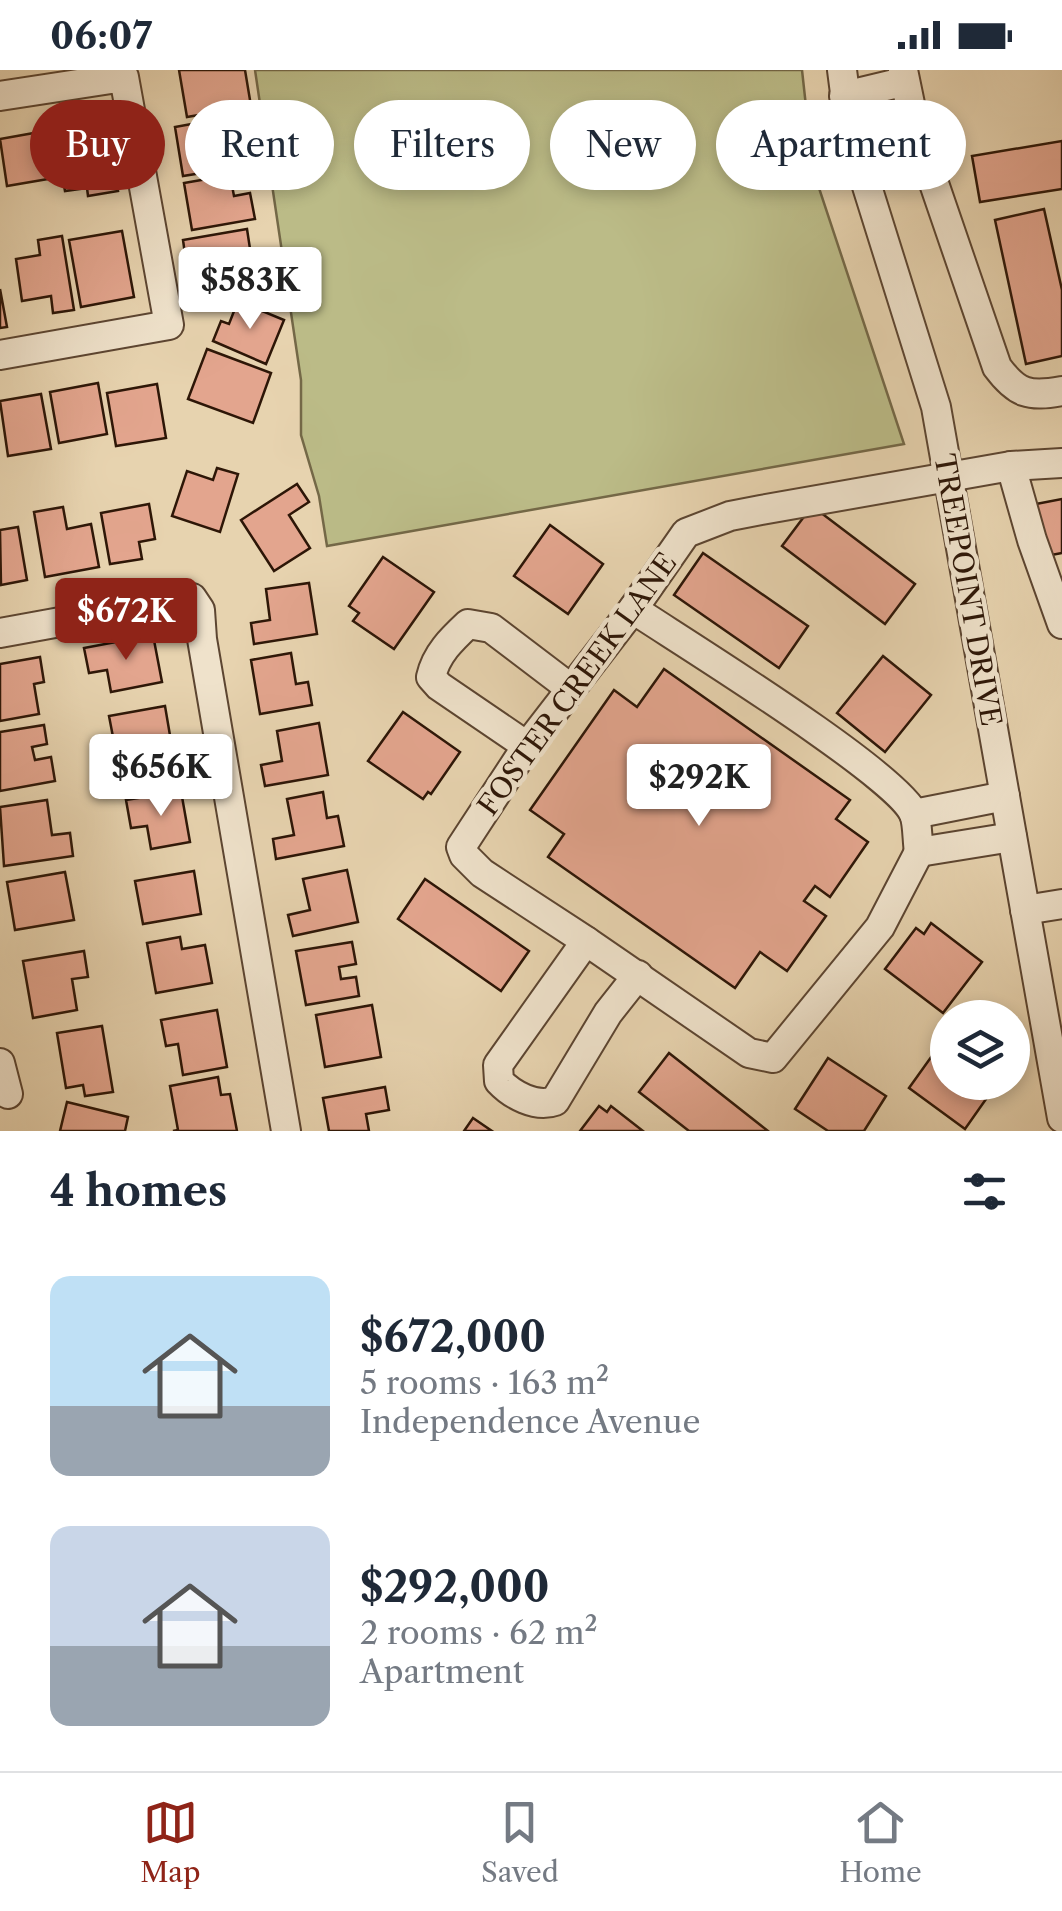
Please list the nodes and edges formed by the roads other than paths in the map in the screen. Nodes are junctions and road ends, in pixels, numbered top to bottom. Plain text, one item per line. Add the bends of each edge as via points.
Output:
1 (903, 76) edge
2 (843, 83) edge
3 (0, 96) edge
4 (869, 190) edge
5 (937, 190) edge
6 (0, 355) edge
7 (1052, 393) edge
8 (1062, 463) edge
9 (1011, 466) junction
10 (948, 478) junction
11 (633, 609) junction
12 (1062, 624) edge
13 (0, 633) edge
14 (570, 688) junction
15 (527, 746) junction
16 (1005, 796) junction
17 (914, 814) junction
18 (1012, 837) junction
19 (918, 852) junction
20 (1062, 904) edge
21 (1025, 910) junction
22 (586, 940) junction
23 (638, 976) junction
24 (0, 1063) edge
25 (8, 1094) dead end
26 (1062, 1118) edge
27 (286, 1131) edge

1 - 2 street
3 - 6 street via 124,78 169,325
4 - 10 street, TREEPOINT DRIVE via 925,364
5 - 7 street via 997,367 1020,391
8 - 9 street, FOSTER CREEK LANE
9 - 10 street, FOSTER CREEK LANE
9 - 12 street
10 - 11 street, FOSTER CREEK LANE via 699,526 686,533
10 - 16 street, TREEPOINT DRIVE
11 - 14 street, FOSTER CREEK LANE
11 - 17 street via 844,751 899,793
13 - 27 street via 192,598 200,610
14 - 15 street, FOSTER CREEK LANE
14 - 15 street via 491,628 468,624 449,642 431,677
15 - 22 street, FOSTER CREEK LANE via 461,847 482,874
16 - 17 street
16 - 18 street, TREEPOINT DRIVE
17 - 19 street
18 - 19 street
18 - 21 street, TREEPOINT DRIVE
19 - 23 street via 880,927 773,1058 749,1053
20 - 21 street
21 - 26 street, TREEPOINT DRIVE
22 - 23 street
22 - 23 street via 498,1065 506,1089 545,1104 554,1100
24 - 25 street

